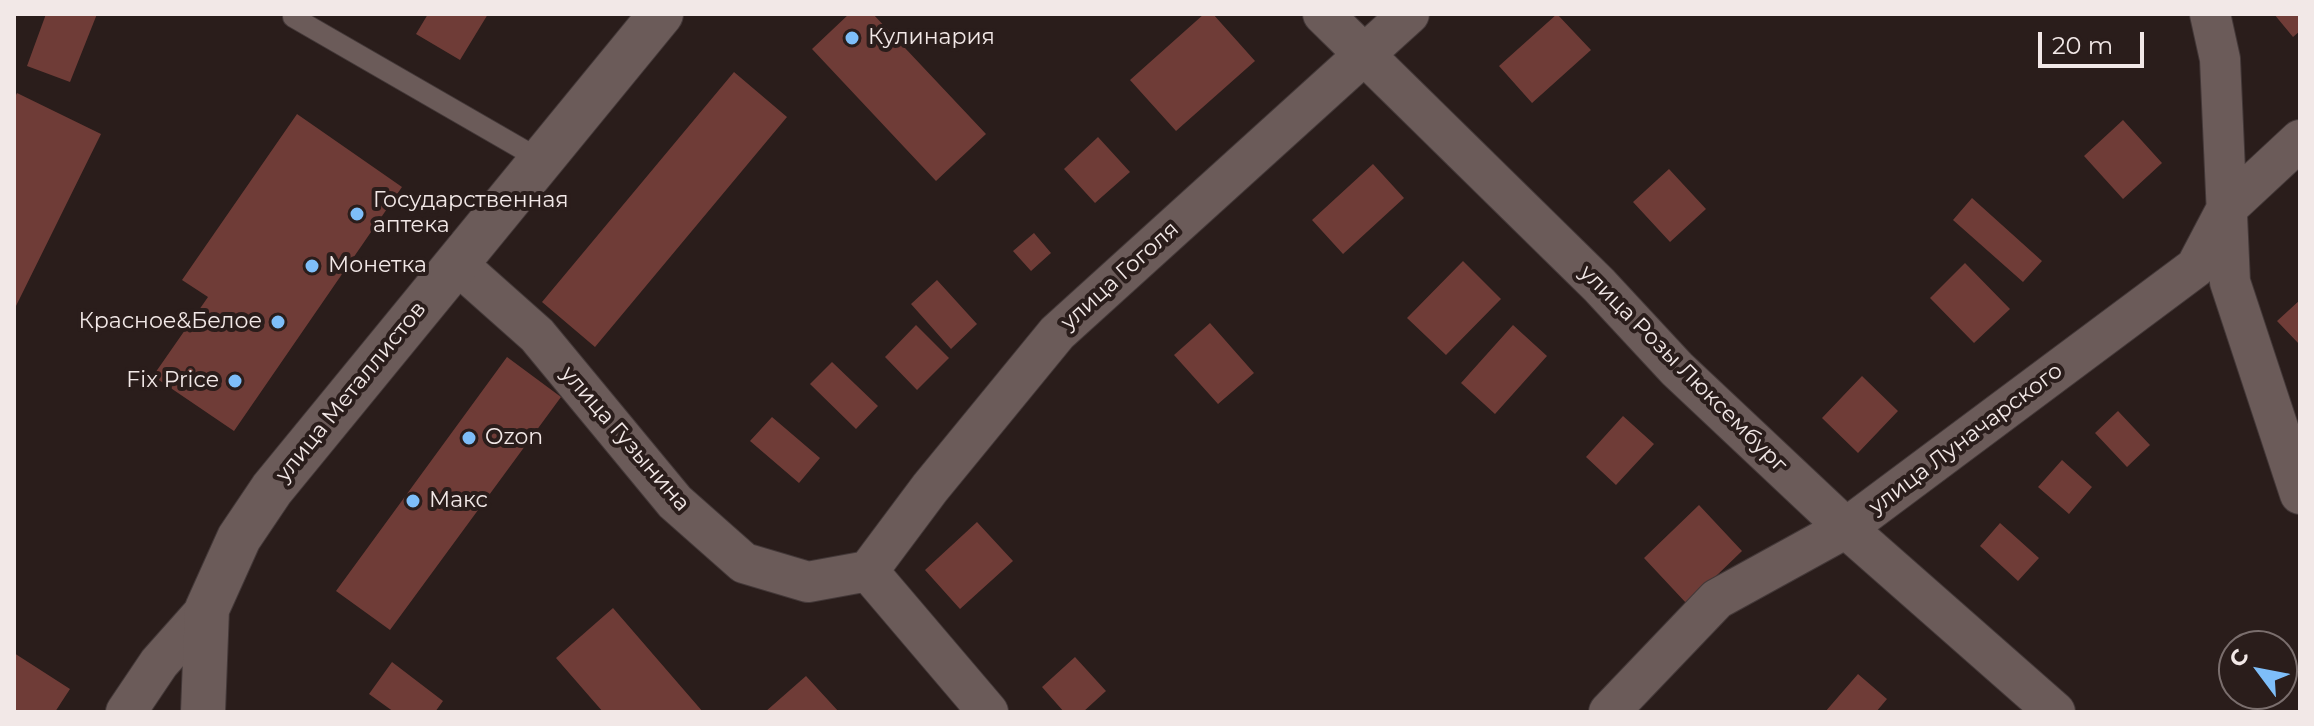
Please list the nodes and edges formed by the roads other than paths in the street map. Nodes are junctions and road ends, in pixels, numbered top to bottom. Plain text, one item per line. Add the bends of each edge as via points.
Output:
1 (294, 14) edge
2 (661, 14) edge
3 (1323, 14) edge
4 (1409, 14) edge
5 (2210, 14) edge
6 (1365, 54) junction
7 (2300, 140) edge
8 (541, 160) junction
9 (2227, 208) junction
10 (456, 263) junction
11 (2300, 494) edge
12 (1846, 528) junction
13 (868, 571) junction
14 (207, 609) junction
15 (126, 712) edge
16 (203, 712) edge
17 (988, 712) edge
18 (1609, 712) edge
19 (2055, 712) edge

1 - 8 lane
2 - 8 main road, улица Металлистов
3 - 6 street, улица Розы Люксембург
4 - 6 street, улица Гоголя
5 - 9 street via 2220,59
6 - 12 street, улица Розы Люксембург via 1677,369
6 - 13 street, улица Гоголя via 1057,333
7 - 9 street, улица Луначарского
8 - 10 main road, улица Металлистов
9 - 11 street via 2230,282
9 - 12 street, улица Луначарского via 2196,267
10 - 13 street, улица Гузынина via 537,335 675,502 744,563 808,582
10 - 14 main road, улица Металлистов via 272,489 239,538
12 - 18 street, улица Луначарского via 1717,599
12 - 19 street, улица Розы Люксембург
13 - 17 street
14 - 15 street, улица Металлистов via 159,663
14 - 16 main road

